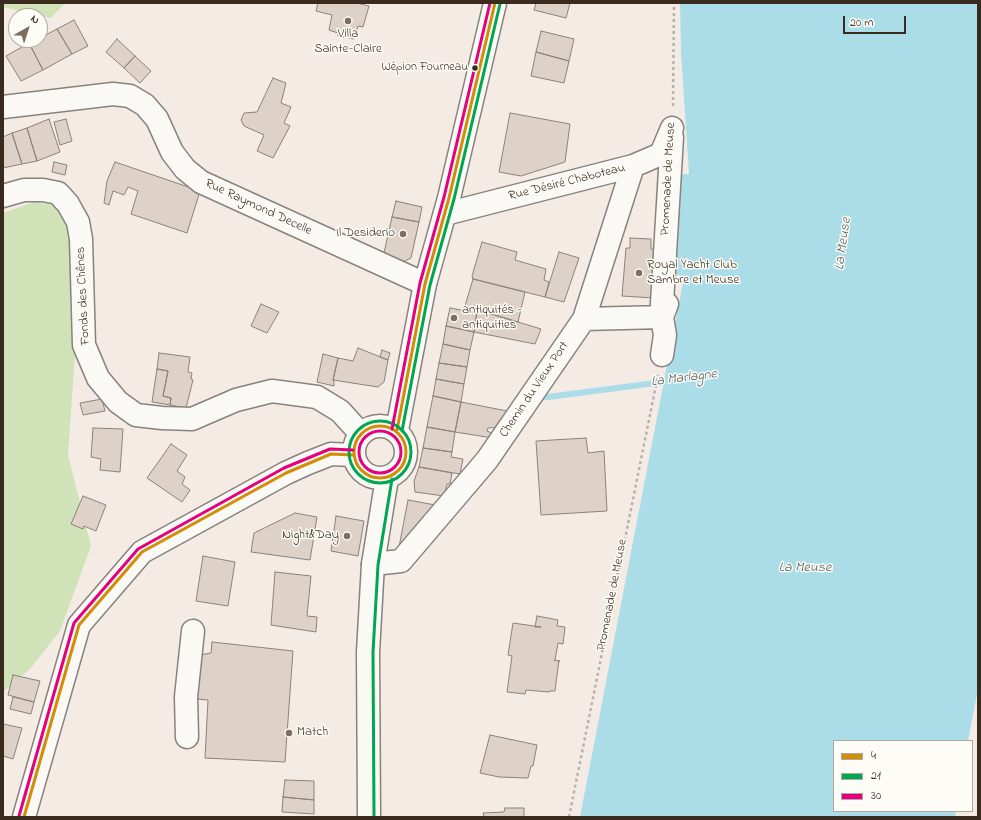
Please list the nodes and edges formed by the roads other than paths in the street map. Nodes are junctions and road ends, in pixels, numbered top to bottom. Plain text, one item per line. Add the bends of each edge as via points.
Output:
1 (495, 3) edge
2 (3, 107) edge
3 (672, 128) junction
4 (633, 166) junction
5 (682, 174) dead end
6 (3, 196) edge
7 (445, 214) junction
8 (679, 275) dead end
9 (425, 284) junction
10 (662, 317) junction
11 (584, 319) junction
12 (660, 364) road end
13 (397, 430) junction
14 (360, 433) junction
15 (353, 455) junction
16 (386, 478) junction
17 (373, 564) junction
18 (193, 631) dead end
19 (187, 738) dead end
20 (24, 817) edge
21 (369, 817) edge

1 - 7 street
2 - 9 street, Rue Raymond Decelle via 113,94 130,96 145,105 157,119 172,152 185,169 201,182
3 - 4 street, Rue Désiré Chaboteau via 660,154
3 - 5 street via 676,130
3 - 10 street, Promenade de Meuse
4 - 7 street, Rue Désiré Chaboteau
4 - 11 street, Chemin du Vieux Port
6 - 14 street, Fonds des Chênes via 24,190 44,190 58,193 68,204 78,222 81,239 84,345 98,378 118,402 136,415 192,419 236,400 272,391 317,397 340,411
7 - 9 street
8 - 10 street
9 - 13 street
10 - 11 street
10 - 12 street, Promenade de Meuse via 665,335
11 - 17 street, Chemin du Vieux Port via 487,460 401,561
13 - 14 street via 384,425 371,426
13 - 16 street via 406,442 407,458 400,471
14 - 15 street via 354,443
15 - 16 street via 359,469 371,477
15 - 20 street via 331,454 308,463 142,552 79,625
16 - 17 street
17 - 21 street via 368,652
18 - 19 street via 186,697

